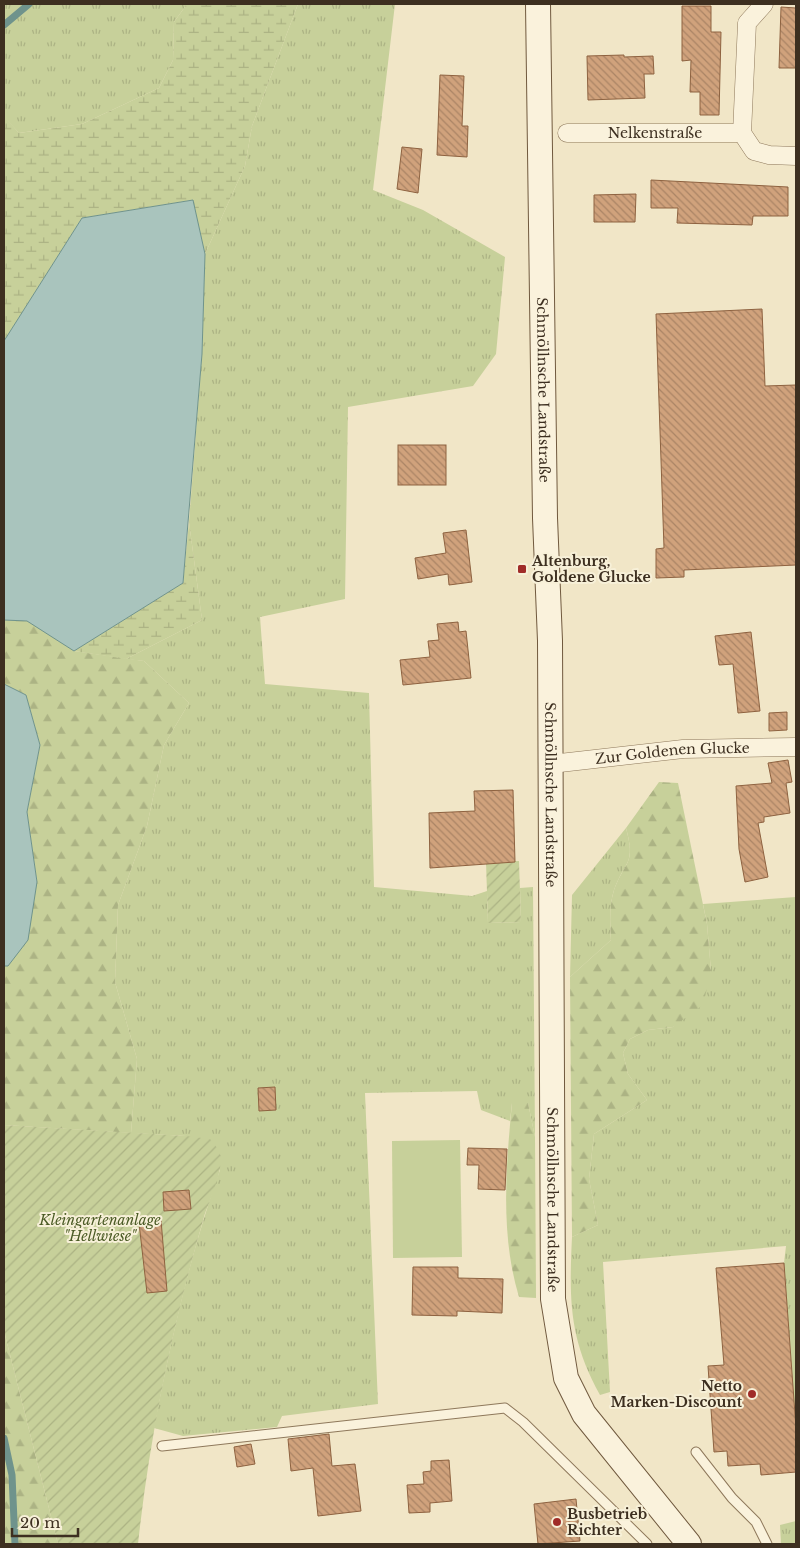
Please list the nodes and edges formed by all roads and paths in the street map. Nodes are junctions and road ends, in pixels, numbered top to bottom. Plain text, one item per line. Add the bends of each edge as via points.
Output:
1 (538, 4) edge
2 (764, 4) edge
3 (567, 133) dead end
4 (742, 133) junction
5 (796, 156) edge
6 (796, 747) edge
7 (551, 764) junction
8 (162, 1446) dead end
9 (696, 1452) dead end
10 (647, 1544) edge
11 (690, 1544) edge
12 (767, 1544) edge

1 - 7 main road, Schmöllnsche Landstraße
2 - 4 street via 748,23
3 - 4 street, Nelkenstraße
4 - 5 street via 754,151
6 - 7 street, Zur Goldenen Glucke via 684,749
7 - 11 main road, Schmöllnsche Landstraße via 554,1299 566,1378 584,1414
8 - 10 lane via 505,1408
9 - 12 lane via 732,1498 756,1522

